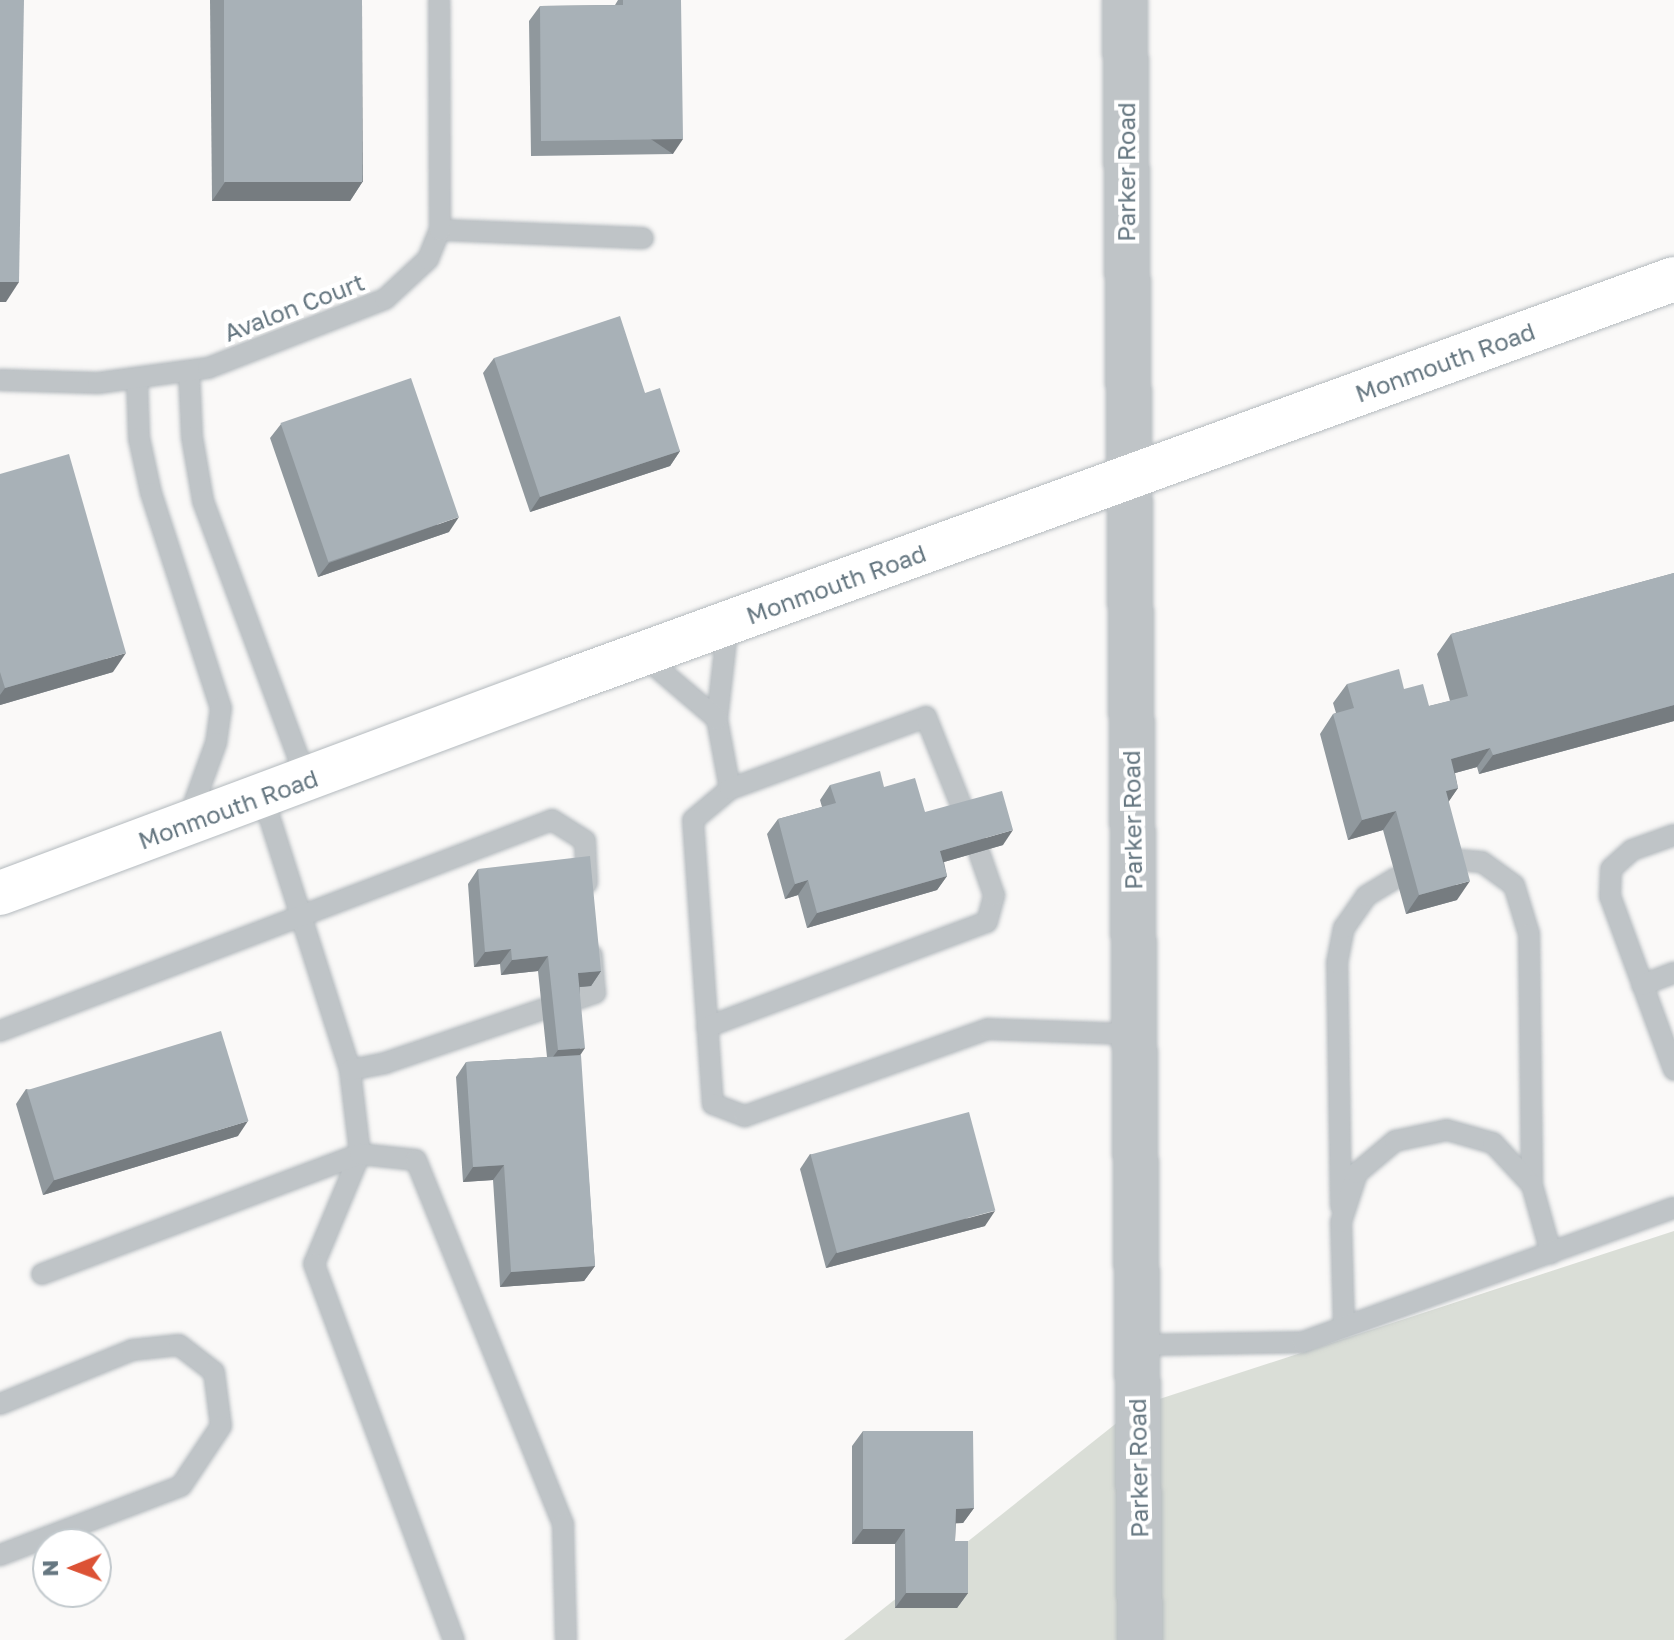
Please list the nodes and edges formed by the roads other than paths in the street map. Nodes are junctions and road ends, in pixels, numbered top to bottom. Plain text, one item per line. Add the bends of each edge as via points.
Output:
1 (439, 0) edge
2 (1125, 0) edge
3 (440, 230) junction
4 (643, 238) dead end
5 (1674, 279) edge
6 (189, 371) junction
7 (137, 378) junction
8 (0, 380) edge
9 (1129, 478) junction
10 (728, 623) junction
11 (641, 654) junction
12 (717, 719) junction
13 (307, 781) junction
14 (730, 789) junction
15 (263, 797) junction
16 (963, 810) edge
17 (187, 823) junction
18 (1674, 835) edge
19 (979, 852) edge
20 (1447, 859) edge
21 (1396, 878) dead end
22 (0, 893) edge
23 (589, 902) edge
24 (301, 915) junction
25 (591, 932) edge
26 (1674, 973) edge
27 (1642, 985) junction
28 (566, 1003) edge
29 (544, 1009) dead end
30 (707, 1027) junction
31 (0, 1031) edge
32 (1134, 1034) junction
33 (350, 1070) junction
34 (1674, 1070) edge
35 (360, 1154) junction
36 (1532, 1185) junction
37 (1674, 1208) edge
38 (1341, 1222) junction
39 (1551, 1253) junction
40 (42, 1274) dead end
41 (1344, 1327) junction
42 (1137, 1345) junction
43 (0, 1404) edge
44 (0, 1555) edge
45 (454, 1640) edge
46 (566, 1640) edge
47 (1140, 1640) edge

1 - 3 lane, Avalon Court
2 - 9 street, Parker Road
3 - 4 lane
3 - 6 lane, Avalon Court via 428,259 385,299
5 - 9 main road, Monmouth Road
6 - 7 lane, Avalon Court
6 - 13 lane via 192,437 203,501
7 - 8 lane, Avalon Court via 98,383
7 - 17 lane via 139,438 151,493 221,708 212,757
9 - 10 main road, Monmouth Road
9 - 32 street, Parker Road
10 - 11 main road, Monmouth Road
10 - 12 lane
11 - 12 lane
11 - 13 main road, Monmouth Road
12 - 14 lane
13 - 15 main road, Monmouth Road
14 - 16 lane via 926,717
14 - 30 lane via 693,820
15 - 17 main road, Monmouth Road
15 - 24 lane
17 - 22 main road, Monmouth Road
18 - 27 lane via 1632,850 1611,869 1610,896
19 - 30 lane via 994,895 987,922
20 - 36 lane via 1482,862 1514,885 1529,934
21 - 38 lane via 1366,896 1344,928 1337,963
23 - 24 lane via 585,841 552,820
24 - 31 lane
24 - 33 lane
25 - 28 lane via 595,993
26 - 27 lane
27 - 34 lane
29 - 33 lane
30 - 32 lane via 713,1104 745,1116 988,1029
32 - 42 street, Parker Road
33 - 35 lane
35 - 40 lane
35 - 45 lane via 314,1264
35 - 46 lane via 416,1160 563,1524
36 - 38 lane via 1493,1143 1447,1130 1395,1141 1357,1173
36 - 39 lane
37 - 39 lane
38 - 41 lane
39 - 41 lane
41 - 42 lane via 1303,1342
42 - 47 street, Parker Road
43 - 44 lane via 132,1350 179,1345 214,1372 221,1426 181,1486

